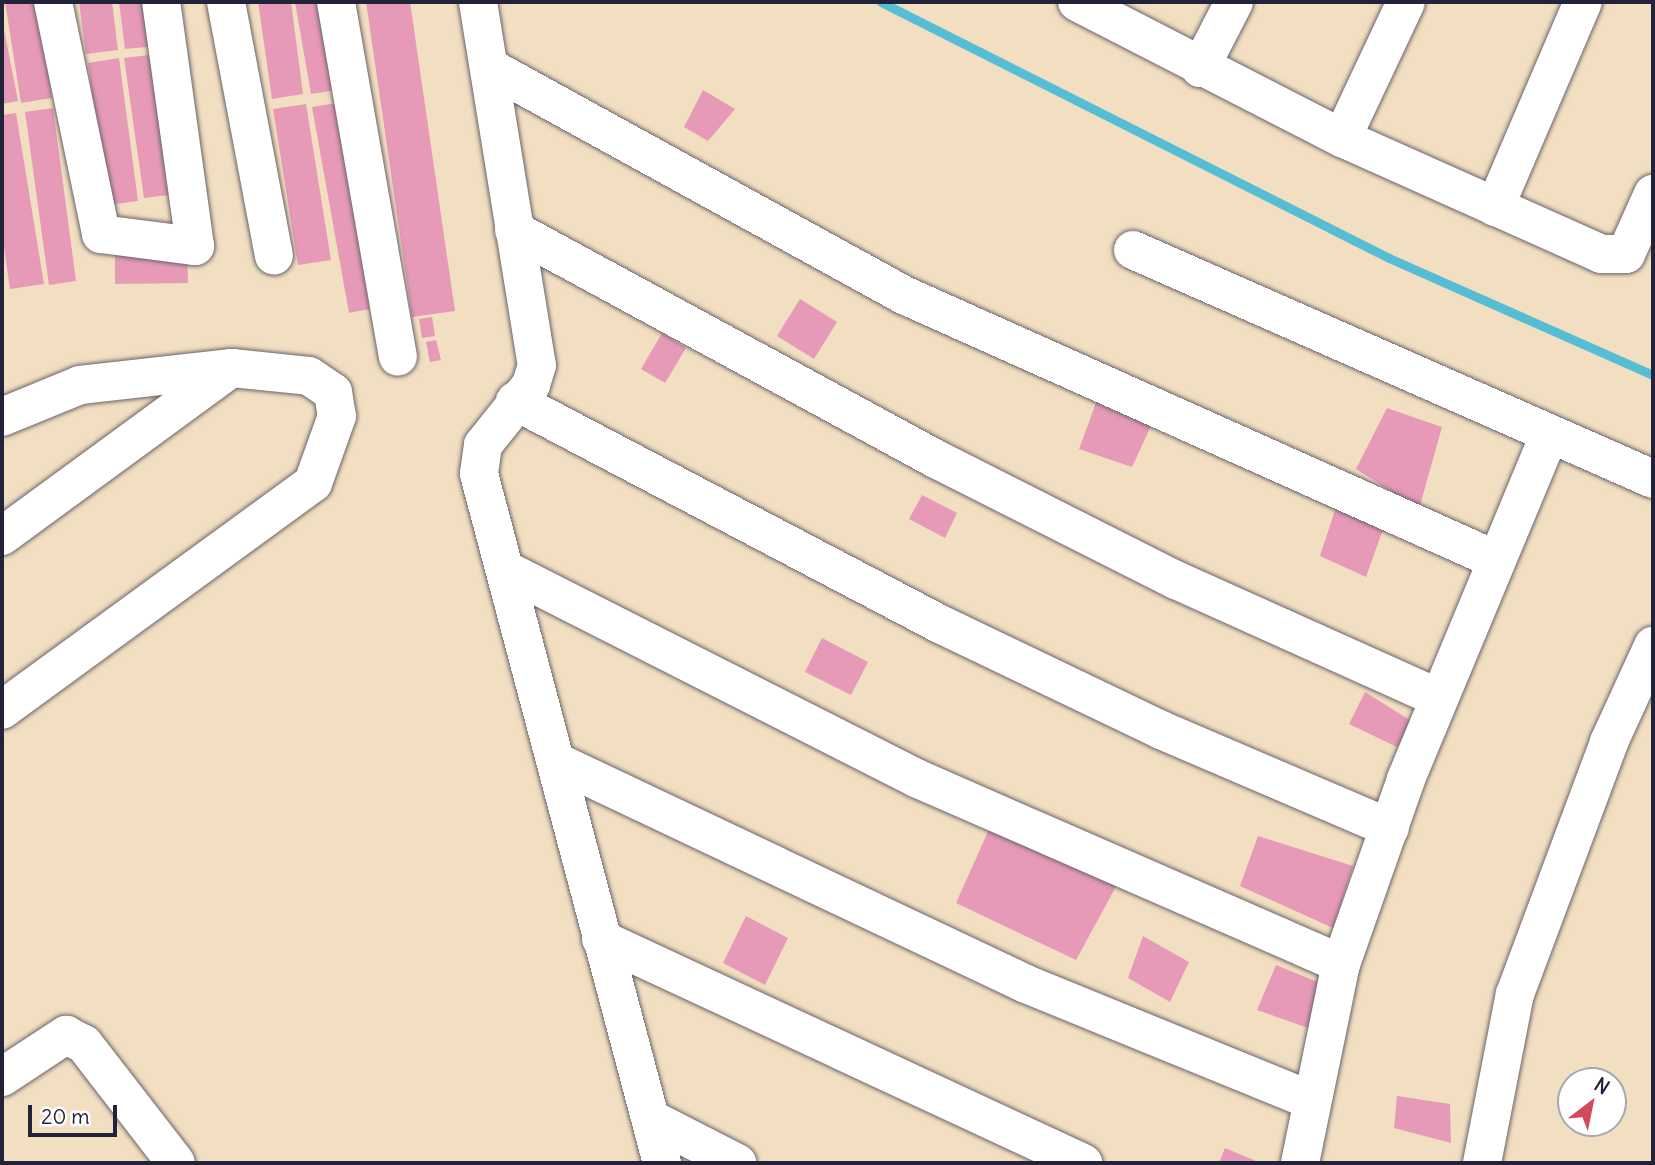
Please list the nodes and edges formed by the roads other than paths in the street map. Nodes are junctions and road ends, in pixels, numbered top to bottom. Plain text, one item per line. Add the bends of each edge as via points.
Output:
1 (53, 2) edge
2 (160, 2) edge
3 (226, 2) edge
4 (336, 2) edge
5 (478, 2) edge
6 (1077, 2) edge
7 (1234, 2) edge
8 (1406, 2) edge
9 (1583, 2) edge
10 (489, 67) junction
11 (1200, 68) junction
12 (1342, 138) junction
13 (1653, 194) edge
14 (1495, 207) junction
15 (514, 230) junction
16 (1133, 250) dead end
17 (274, 255) dead end
18 (398, 357) dead end
19 (232, 368) junction
20 (514, 401) junction
21 (2, 417) edge
22 (1549, 435) junction
23 (1653, 478) edge
24 (2, 536) edge
25 (1494, 559) junction
26 (508, 571) junction
27 (1653, 646) edge
28 (1438, 698) junction
29 (2, 710) edge
30 (557, 762) junction
31 (1391, 828) junction
32 (601, 939) junction
33 (1341, 964) junction
34 (2, 1077) edge
35 (1312, 1101) junction
36 (651, 1119) junction
37 (176, 1163) edge
38 (662, 1163) edge
39 (737, 1163) edge
40 (1083, 1163) edge
41 (1300, 1163) edge
42 (1482, 1163) edge

1 - 2 street via 101,234 195,246
3 - 17 street
4 - 18 street
5 - 10 street
6 - 11 street
7 - 11 street
8 - 12 street
9 - 14 street
10 - 15 street
10 - 25 street via 906,296
11 - 12 street
12 - 14 street
13 - 14 street via 1626,254 1601,254
15 - 20 street via 537,365 531,385
15 - 28 street via 936,459 1176,580
16 - 22 street
19 - 21 street via 80,385
19 - 24 street
19 - 29 street via 309,376 333,392 337,416 313,483
20 - 26 street via 483,445 479,474
20 - 31 street via 940,624 1161,730
22 - 23 street
22 - 25 street
25 - 28 street
26 - 30 street
26 - 33 street via 916,778
27 - 42 street via 1609,742 1515,994
28 - 31 street
30 - 32 street
30 - 35 street via 1026,984
31 - 33 street
32 - 36 street
32 - 40 street
33 - 35 street
34 - 37 street via 66,1035 84,1044
35 - 41 street
36 - 38 street
36 - 39 street

